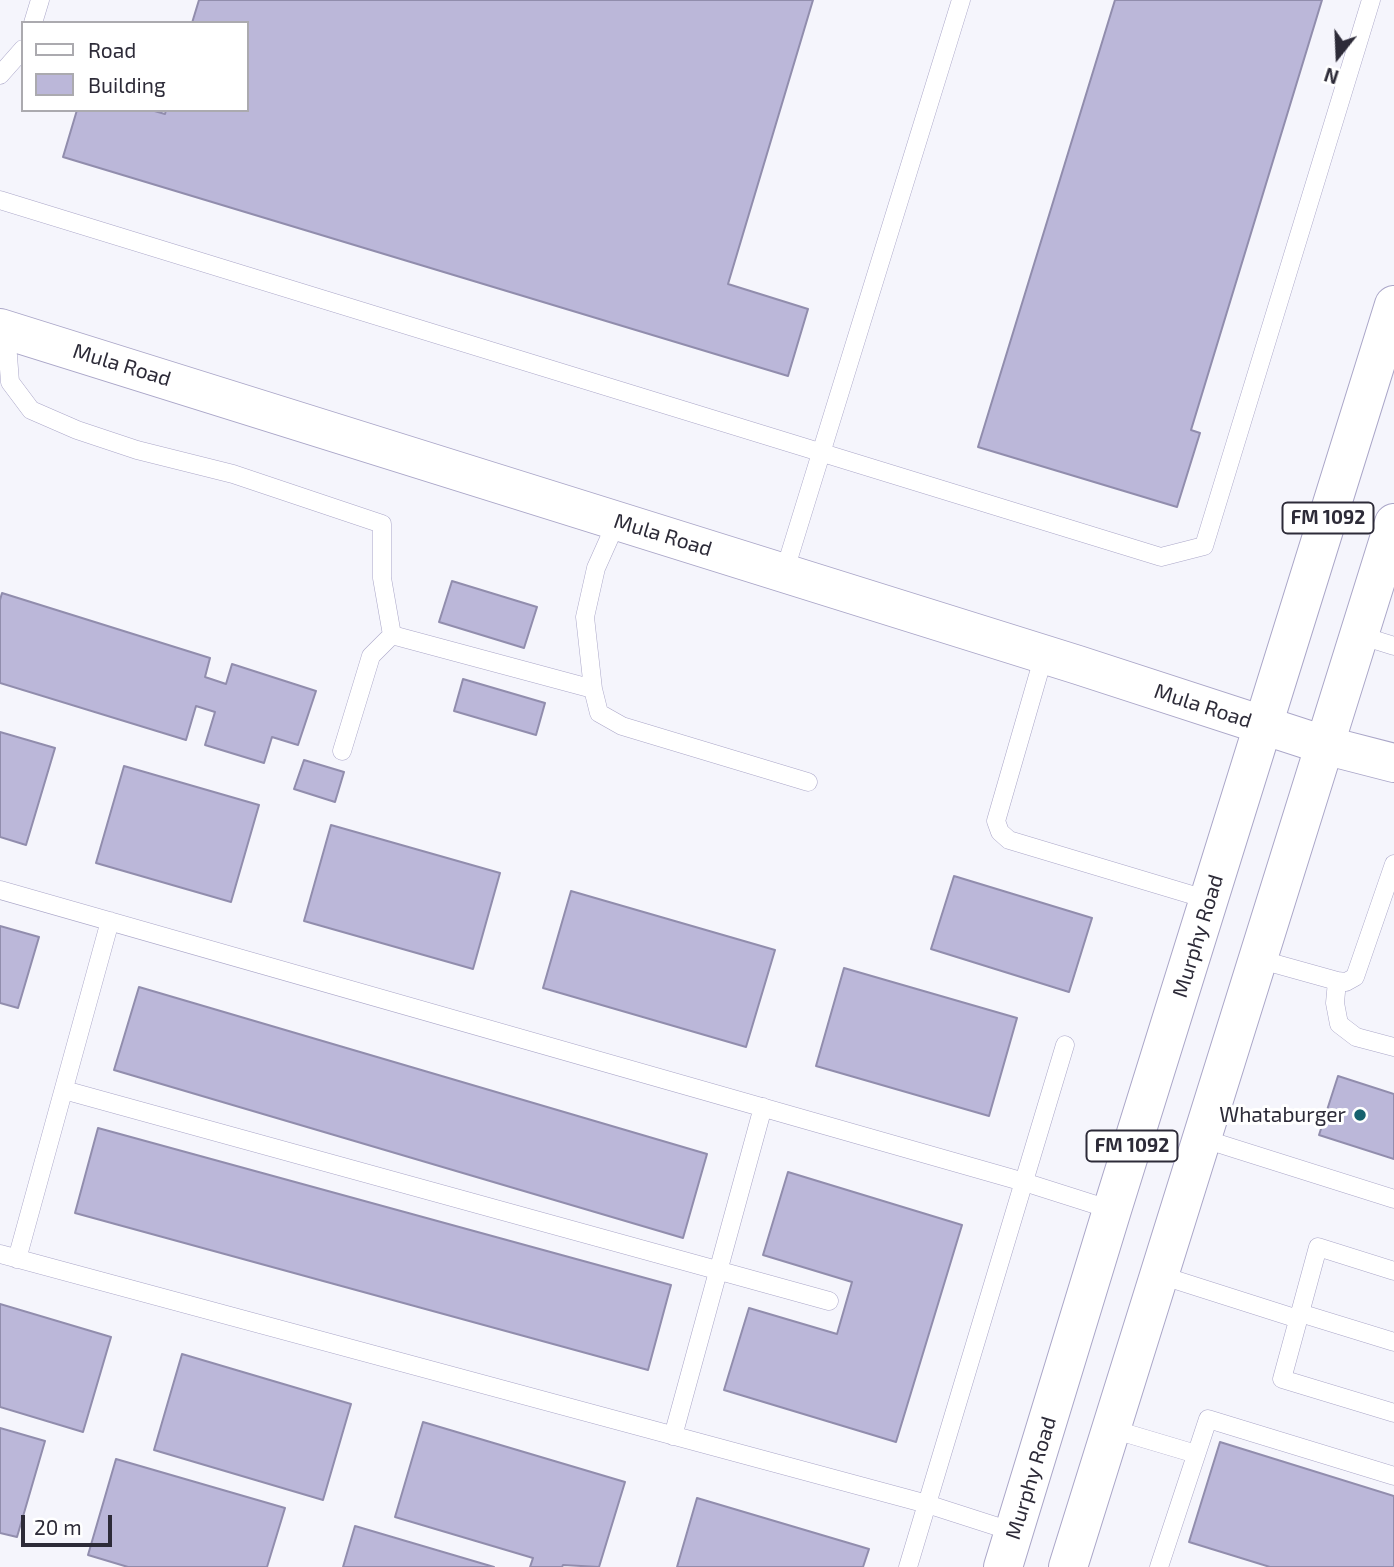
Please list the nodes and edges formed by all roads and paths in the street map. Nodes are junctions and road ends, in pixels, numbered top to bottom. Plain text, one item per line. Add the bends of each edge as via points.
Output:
1 (40, 0) edge
2 (961, 0) edge
3 (1371, 0) edge
4 (34, 21) edge
5 (21, 51) edge
6 (0, 75) edge
7 (0, 200) edge
8 (1394, 305) edge
9 (3, 329) edge
10 (822, 453) junction
11 (618, 521) junction
12 (1394, 523) edge
13 (784, 573) junction
14 (392, 635) junction
15 (1377, 640) edge
16 (1044, 655) junction
17 (593, 689) junction
18 (1264, 726) junction
19 (1324, 746) junction
20 (342, 751) dead end
21 (1394, 763) edge
22 (808, 782) dead end
23 (1394, 864) edge
24 (0, 890) edge
25 (1209, 900) junction
26 (110, 921) junction
27 (1258, 959) junction
28 (1337, 981) junction
29 (1065, 1045) dead end
30 (1394, 1047) edge
31 (64, 1090) junction
32 (763, 1107) junction
33 (1201, 1138) junction
34 (1024, 1182) junction
35 (1394, 1199) edge
36 (1112, 1210) junction
37 (9, 1256) edge
38 (719, 1270) junction
39 (1394, 1271) edge
40 (1160, 1275) junction
41 (829, 1300) dead end
42 (1299, 1316) junction
43 (1394, 1342) edge
44 (1394, 1413) edge
45 (1112, 1429) junction
46 (673, 1436) junction
47 (1196, 1454) junction
48 (1394, 1476) edge
49 (928, 1504) junction
50 (1009, 1550) edge
51 (908, 1567) edge
52 (1068, 1567) edge
53 (1159, 1567) edge

1 - 4 lane
2 - 10 lane
3 - 10 lane via 1204,546 1161,557
5 - 6 lane
7 - 10 lane
8 - 18 main road, Murphy Road / FM 1092
9 - 11 main road, Mula Road
9 - 14 lane via 10,382 32,410 137,450 233,474 382,524 382,578
10 - 13 lane
11 - 13 main road, Mula Road
11 - 17 lane via 596,568 585,617
12 - 15 main road, FM 1092
13 - 16 main road, Mula Road
14 - 17 lane
14 - 20 lane via 371,656
15 - 19 main road, FM 1092
16 - 18 main road, Mula Road
16 - 25 lane via 996,821 1000,832 1009,840
17 - 22 lane via 599,713 622,726
18 - 19 main road, Mula Road
18 - 25 main road, Murphy Road / FM 1092
19 - 21 main road, Mula Road
19 - 27 main road, FM 1092
23 - 28 lane via 1355,977
24 - 26 lane
25 - 36 main road, Murphy Road / FM 1092
26 - 31 lane
26 - 32 lane
27 - 28 lane
27 - 33 main road, FM 1092
28 - 30 lane via 1339,1024 1356,1037
29 - 34 lane
31 - 37 lane
31 - 38 lane
32 - 34 lane
32 - 38 lane
33 - 35 lane
33 - 40 main road, FM 1092
34 - 36 lane
34 - 49 lane
36 - 50 main road, Murphy Road / FM 1092
37 - 46 lane
38 - 41 lane
38 - 46 lane
39 - 42 lane via 1318,1247
40 - 42 lane
40 - 45 main road, FM 1092
42 - 43 lane
42 - 44 lane via 1282,1378
45 - 47 lane
45 - 52 main road, FM 1092
46 - 49 lane
47 - 48 lane via 1208,1419
47 - 53 lane
49 - 50 lane
49 - 51 lane

